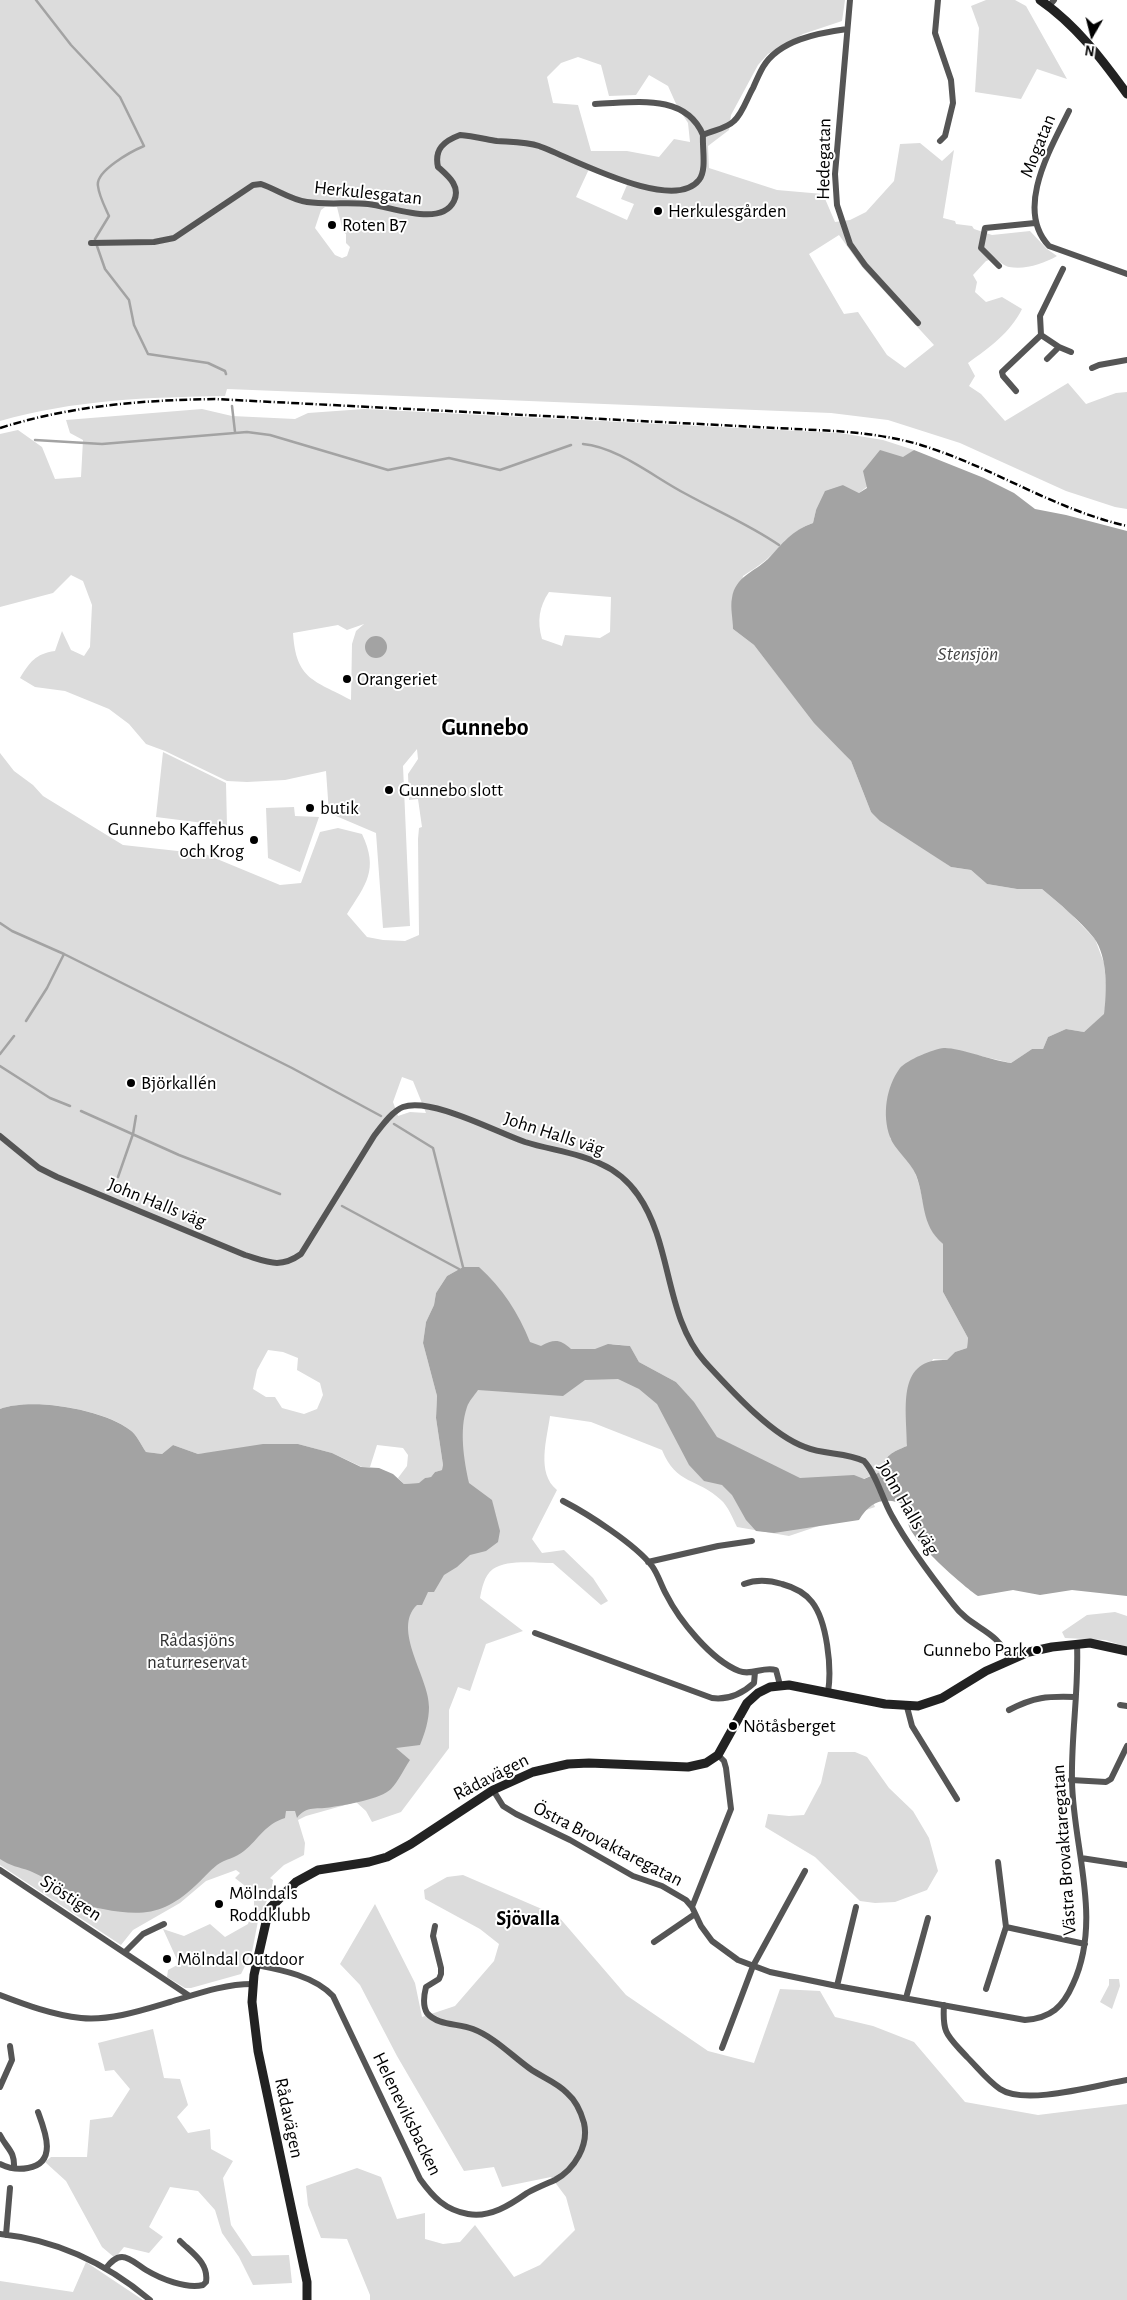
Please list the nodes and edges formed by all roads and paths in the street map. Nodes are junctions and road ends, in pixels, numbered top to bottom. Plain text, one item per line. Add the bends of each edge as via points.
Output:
1 (850, 0) edge
2 (938, 0) edge
3 (1040, 0) edge
4 (1051, 3) edge
5 (848, 29) junction
6 (1127, 94) edge
7 (595, 104) dead end
8 (1069, 111) dead end
9 (703, 135) junction
10 (940, 141) dead end
11 (1035, 223) junction
12 (91, 243) dead end
13 (999, 266) dead end
14 (1063, 269) dead end
15 (1127, 274) edge
16 (918, 323) dead end
17 (1041, 335) junction
18 (1059, 347) junction
19 (1071, 352) dead end
20 (1047, 359) dead end
21 (1127, 360) edge
22 (1092, 368) dead end
23 (1016, 391) dead end
24 (0, 1136) edge
25 (562, 1501) dead end
26 (752, 1541) dead end
27 (648, 1562) junction
28 (744, 1584) dead end
29 (535, 1633) dead end
30 (1077, 1644) junction
31 (1127, 1651) edge
32 (1009, 1659) junction
33 (755, 1672) junction
34 (780, 1685) junction
35 (828, 1692) junction
36 (1075, 1697) junction
37 (907, 1707) junction
38 (1009, 1710) dead end
39 (1127, 1746) edge
40 (718, 1755) junction
41 (1072, 1780) junction
42 (493, 1790) junction
43 (957, 1798) dead end
44 (1081, 1858) junction
45 (998, 1862) dead end
46 (1127, 1866) edge
47 (0, 1870) edge
48 (805, 1870) dead end
49 (692, 1907) junction
50 (856, 1907) dead end
51 (695, 1914) junction
52 (928, 1918) dead end
53 (164, 1924) dead end
54 (435, 1926) dead end
55 (1006, 1927) junction
56 (654, 1942) dead end
57 (1084, 1944) junction
58 (125, 1952) junction
59 (256, 1965) junction
60 (754, 1966) junction
61 (252, 1984) junction
62 (837, 1986) junction
63 (986, 1989) dead end
64 (188, 1995) junction
65 (0, 1996) edge
66 (906, 1998) junction
67 (944, 2005) junction
68 (10, 2046) dead end
69 (722, 2048) dead end
70 (1127, 2080) edge
71 (0, 2087) edge
72 (38, 2112) dead end
73 (0, 2135) edge
74 (0, 2164) edge
75 (14, 2168) junction
76 (10, 2188) dead end
77 (3, 2235) edge
78 (180, 2241) dead end
79 (106, 2268) junction
80 (150, 2300) edge
81 (307, 2300) edge

1 - 5 street, Hedegatan
2 - 10 street via 935,33 951,80 953,103
3 - 4 street
4 - 6 street
5 - 9 street via 808,37 774,54 763,66 738,117 728,125
5 - 16 street, Hedegatan via 835,174 836,205 850,244
7 - 9 street via 666,103 691,116
8 - 11 street, Mogatan via 1040,174
9 - 12 street, Herkulesgatan via 700,179 692,187 679,190 666,192 643,187 588,168 537,145 460,135 448,140 438,153 438,167 454,182 456,195 450,208 437,214 369,204 306,202 261,184 253,185 174,238 154,242
11 - 13 street via 985,228 981,248
11 - 15 street via 1049,246
14 - 17 street via 1040,316
17 - 18 street
17 - 23 street via 1002,372
18 - 19 street
18 - 20 street
21 - 22 street
24 - 32 street, John Halls väg via 39,1168 57,1177 245,1255 277,1264 289,1262 300,1254 374,1136 402,1107 424,1106 453,1113 526,1142 602,1164 620,1176 646,1207 686,1332 704,1360 744,1402 795,1443 864,1461 912,1549 957,1610 998,1640
25 - 27 street via 626,1542
26 - 27 street
27 - 33 street via 677,1612 707,1647 726,1664
28 - 35 street via 774,1581 797,1590 811,1601 820,1617 824,1634 829,1668
29 - 33 street via 712,1698 727,1698 741,1692 754,1683
30 - 31 street
30 - 32 street via 1044,1648
30 - 36 street, Västra Brovaktaregatan
32 - 37 street via 942,1698
33 - 34 street via 768,1668 776,1670
34 - 35 street
34 - 40 street via 763,1690 746,1703
35 - 37 street
36 - 38 street via 1029,1699
36 - 41 street, Västra Brovaktaregatan
37 - 43 street via 912,1726
39 - 41 street via 1106,1782
40 - 42 street, Rådavägen via 706,1763 688,1767 568,1764 533,1772
40 - 49 street via 726,1768 731,1810
41 - 44 street, Västra Brovaktaregatan
42 - 49 street, Östra Brovaktaregatan via 503,1806 516,1814 633,1876 662,1886
42 - 59 street, Rådavägen via 387,1857 318,1870 296,1882 269,1909
44 - 46 street
44 - 57 street, Västra Brovaktaregatan via 1086,1906
45 - 55 street
47 - 58 street, Sjöstigen
48 - 60 street
49 - 51 street, Östra Brovaktaregatan
50 - 62 street
51 - 56 street
51 - 60 street, Östra Brovaktaregatan via 712,1941 732,1956
52 - 66 street
53 - 58 street via 143,1934
54 - 59 street, Heleneviksbacken via 433,1936 441,1974 426,1987 423,2000 426,2012 436,2020 474,2029 553,2082 573,2100 584,2122 583,2146 568,2170 516,2201 490,2212 469,2214 453,2210 430,2193 410,2159 333,1996 324,1986
55 - 57 street
55 - 63 street
57 - 67 street, Västra Brovaktaregatan via 1069,1993 1056,2011 1046,2017 1026,2020
58 - 64 street, Sjöstigen
59 - 61 street, Rådavägen
60 - 62 street, Östra Brovaktaregatan
60 - 69 street
61 - 64 street
61 - 81 street, Rådavägen via 256,2035 302,2257
62 - 66 street, Västra Brovaktaregatan
64 - 65 street via 132,2012 82,2018 35,2008
66 - 67 street, Västra Brovaktaregatan
67 - 70 street via 942,2024 948,2036 1001,2090 1037,2095
68 - 71 street via 12,2060
72 - 75 street via 45,2132 47,2153 36,2166
73 - 75 street via 15,2158
74 - 75 street
76 - 77 street
77 - 79 street via 54,2244
78 - 79 street via 206,2270 203,2286 171,2281 125,2258 113,2260
79 - 80 street

